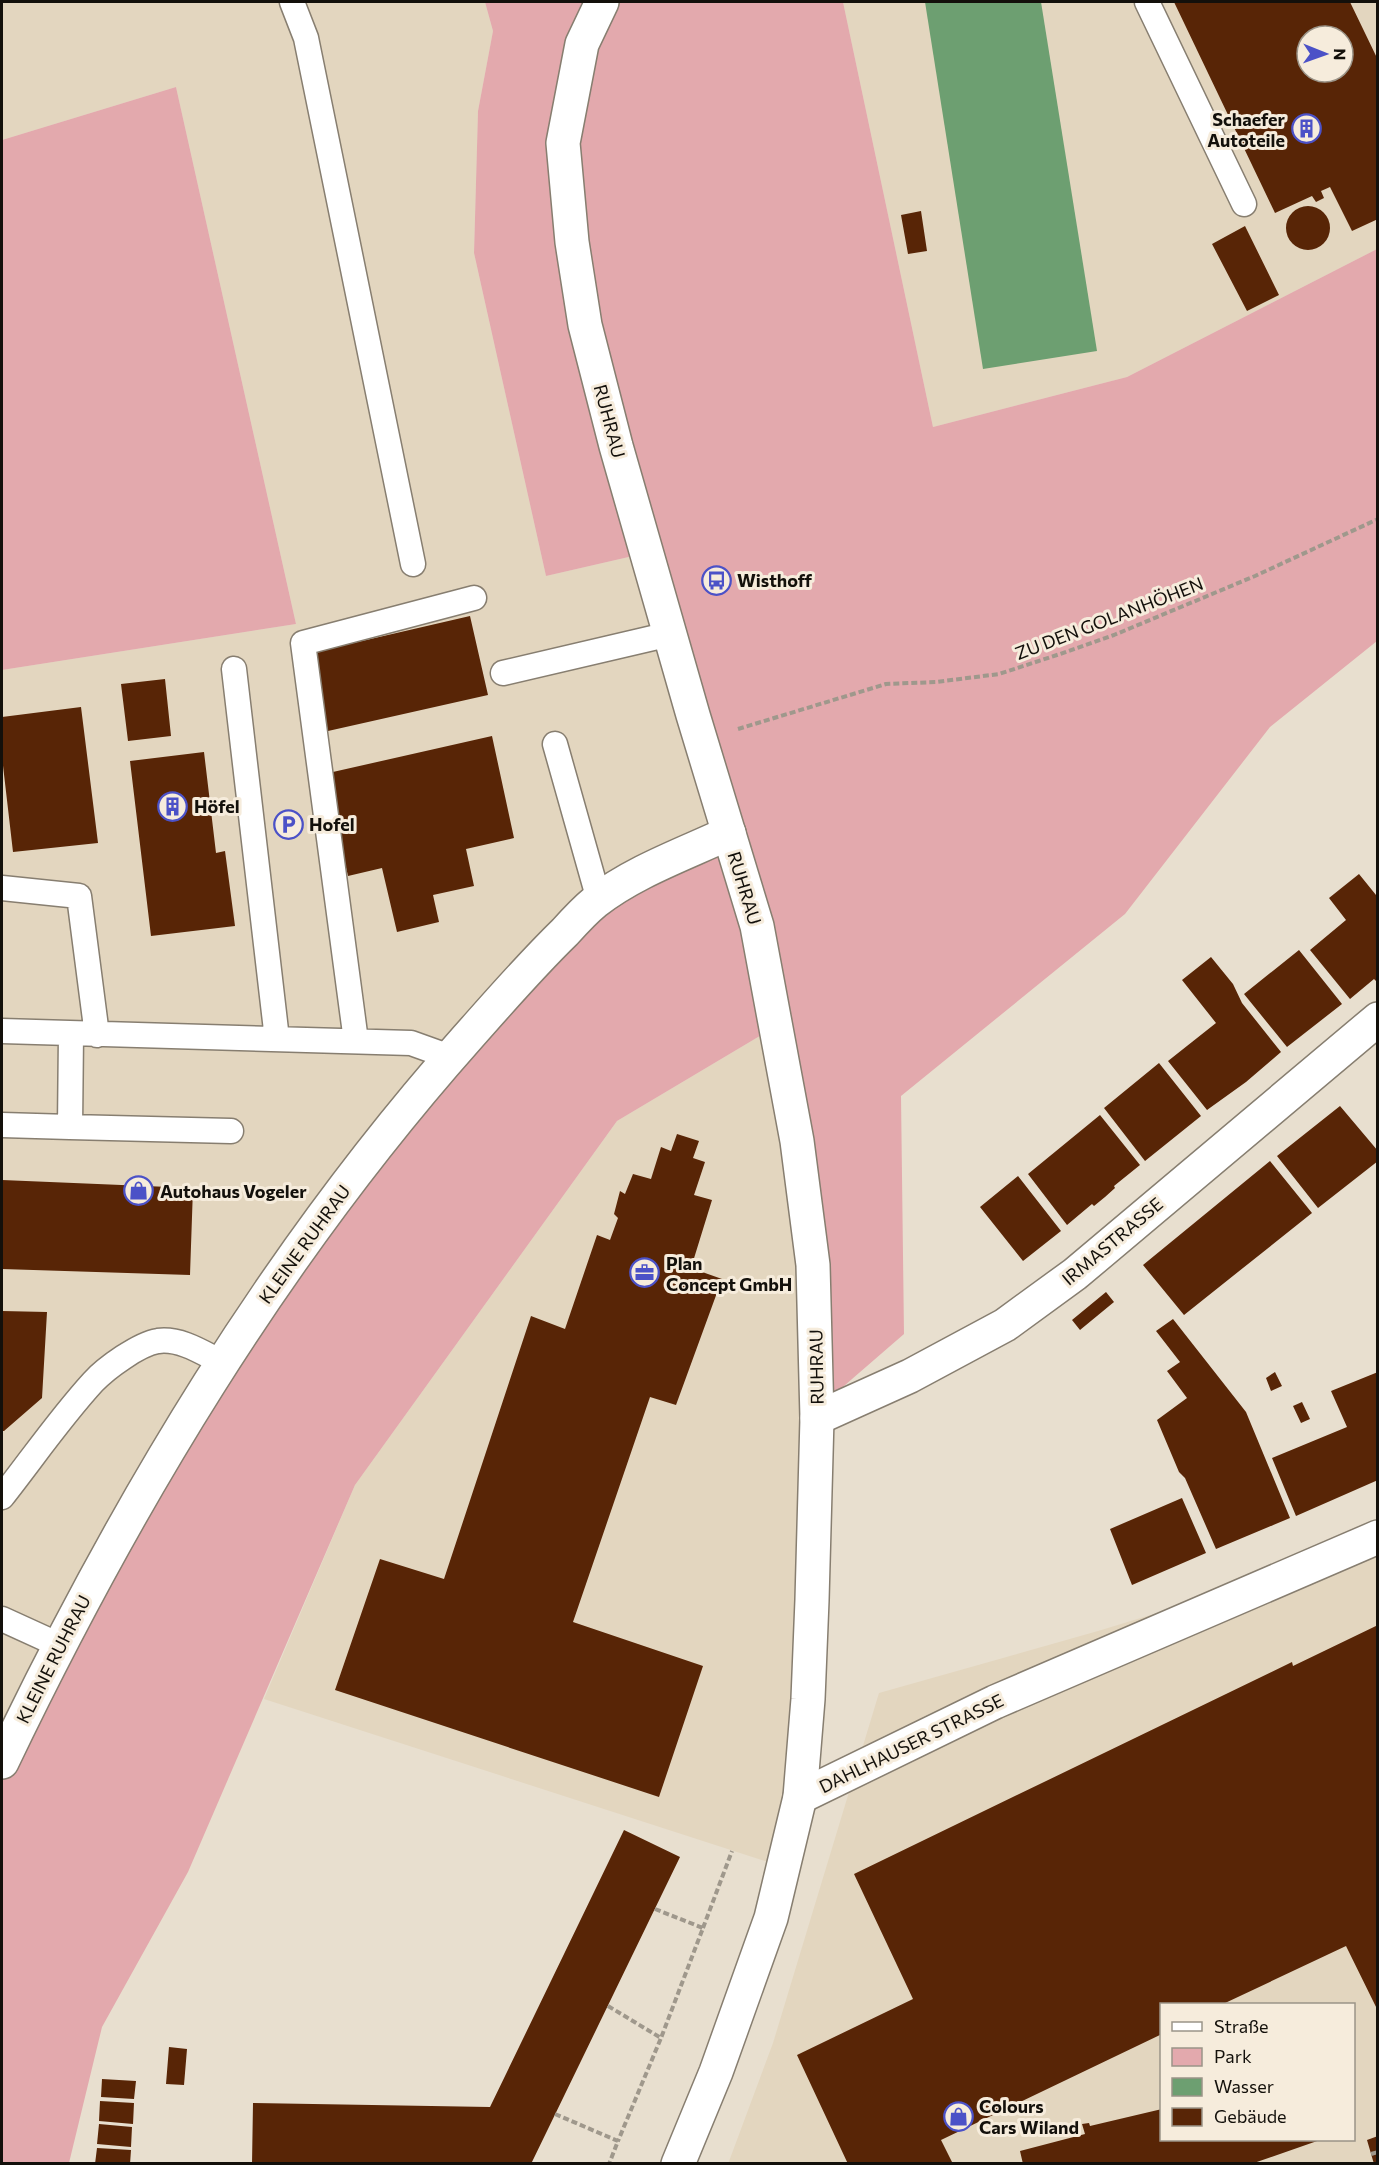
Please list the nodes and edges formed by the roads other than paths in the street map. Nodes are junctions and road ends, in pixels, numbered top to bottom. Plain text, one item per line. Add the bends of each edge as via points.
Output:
1 (292, 2) edge
2 (602, 2) edge
3 (1147, 2) edge
4 (1244, 204) dead end
5 (413, 564) dead end
6 (474, 598) dead end
7 (670, 634) junction
8 (234, 669) dead end
9 (503, 673) dead end
10 (555, 744) dead end
11 (729, 833) junction
12 (2, 888) edge
13 (599, 900) junction
14 (1377, 1019) edge
15 (2, 1031) edge
16 (71, 1034) junction
17 (97, 1035) junction
18 (277, 1039) junction
19 (356, 1041) junction
20 (450, 1058) junction
21 (2, 1125) edge
22 (70, 1127) junction
23 (231, 1131) dead end
24 (223, 1363) junction
25 (817, 1418) junction
26 (2, 1497) edge
27 (1377, 1537) edge
28 (2, 1619) edge
29 (59, 1646) junction
30 (2, 1762) edge
31 (800, 1797) junction
32 (678, 2163) edge

1 - 5 lane via 306,38
2 - 7 street, RUHRAU via 582,44 563,143 572,242 588,336
3 - 4 lane
6 - 19 lane via 303,643
7 - 9 lane
7 - 11 street, RUHRAU
8 - 18 lane
10 - 13 lane
11 - 13 street, KLEINE RUHRAU via 633,878
11 - 25 street, RUHRAU via 757,926 797,1141 813,1265
12 - 17 lane via 79,896
13 - 20 street, KLEINE RUHRAU via 539,957
14 - 25 street, IRMASTRASSE via 1074,1274 1005,1325 910,1376
15 - 16 lane
16 - 17 lane
16 - 22 lane
17 - 18 lane
18 - 19 lane
19 - 20 lane via 411,1042
20 - 24 street, KLEINE RUHRAU via 335,1201
21 - 22 lane
22 - 23 lane
24 - 26 lane via 188,1345 173,1342 158,1341 133,1352 94,1381
24 - 29 street, KLEINE RUHRAU via 166,1452
25 - 31 street, RUHRAU via 808,1699
27 - 31 street, DAHLHAUSER STRASSE via 995,1702
28 - 29 lane
29 - 30 street, KLEINE RUHRAU
31 - 32 street, DAHLHAUSER STRASSE via 771,1918 716,2072

